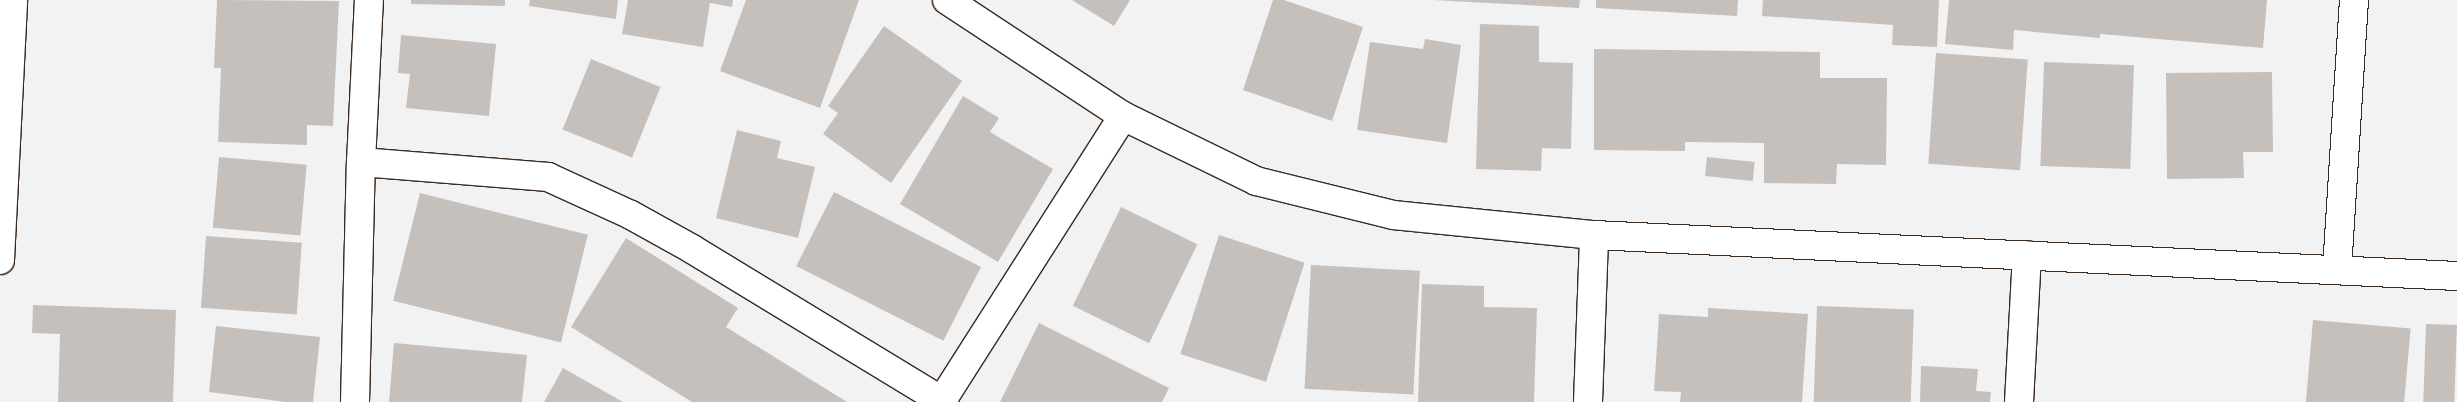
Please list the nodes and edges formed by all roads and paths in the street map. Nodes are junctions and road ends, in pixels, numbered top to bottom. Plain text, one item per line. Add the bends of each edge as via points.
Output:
1 (13, 0) edge
2 (369, 0) edge
3 (947, 0) edge
4 (2354, 0) edge
5 (1123, 116) junction
6 (360, 162) junction
7 (1, 215) edge
8 (1594, 235) junction
9 (2027, 255) junction
10 (0, 260) edge
11 (2337, 270) junction
12 (2457, 276) edge
13 (355, 402) edge
14 (942, 402) edge
15 (1588, 402) edge
16 (2019, 402) edge

1 - 7 street
2 - 6 street
3 - 5 street
4 - 11 street
5 - 8 street via 1256,181 1393,215
5 - 14 street
6 - 13 street
6 - 14 street via 548,177 631,215 683,244
7 - 10 street
8 - 9 street
8 - 15 street
9 - 11 street
9 - 16 street
11 - 12 street

